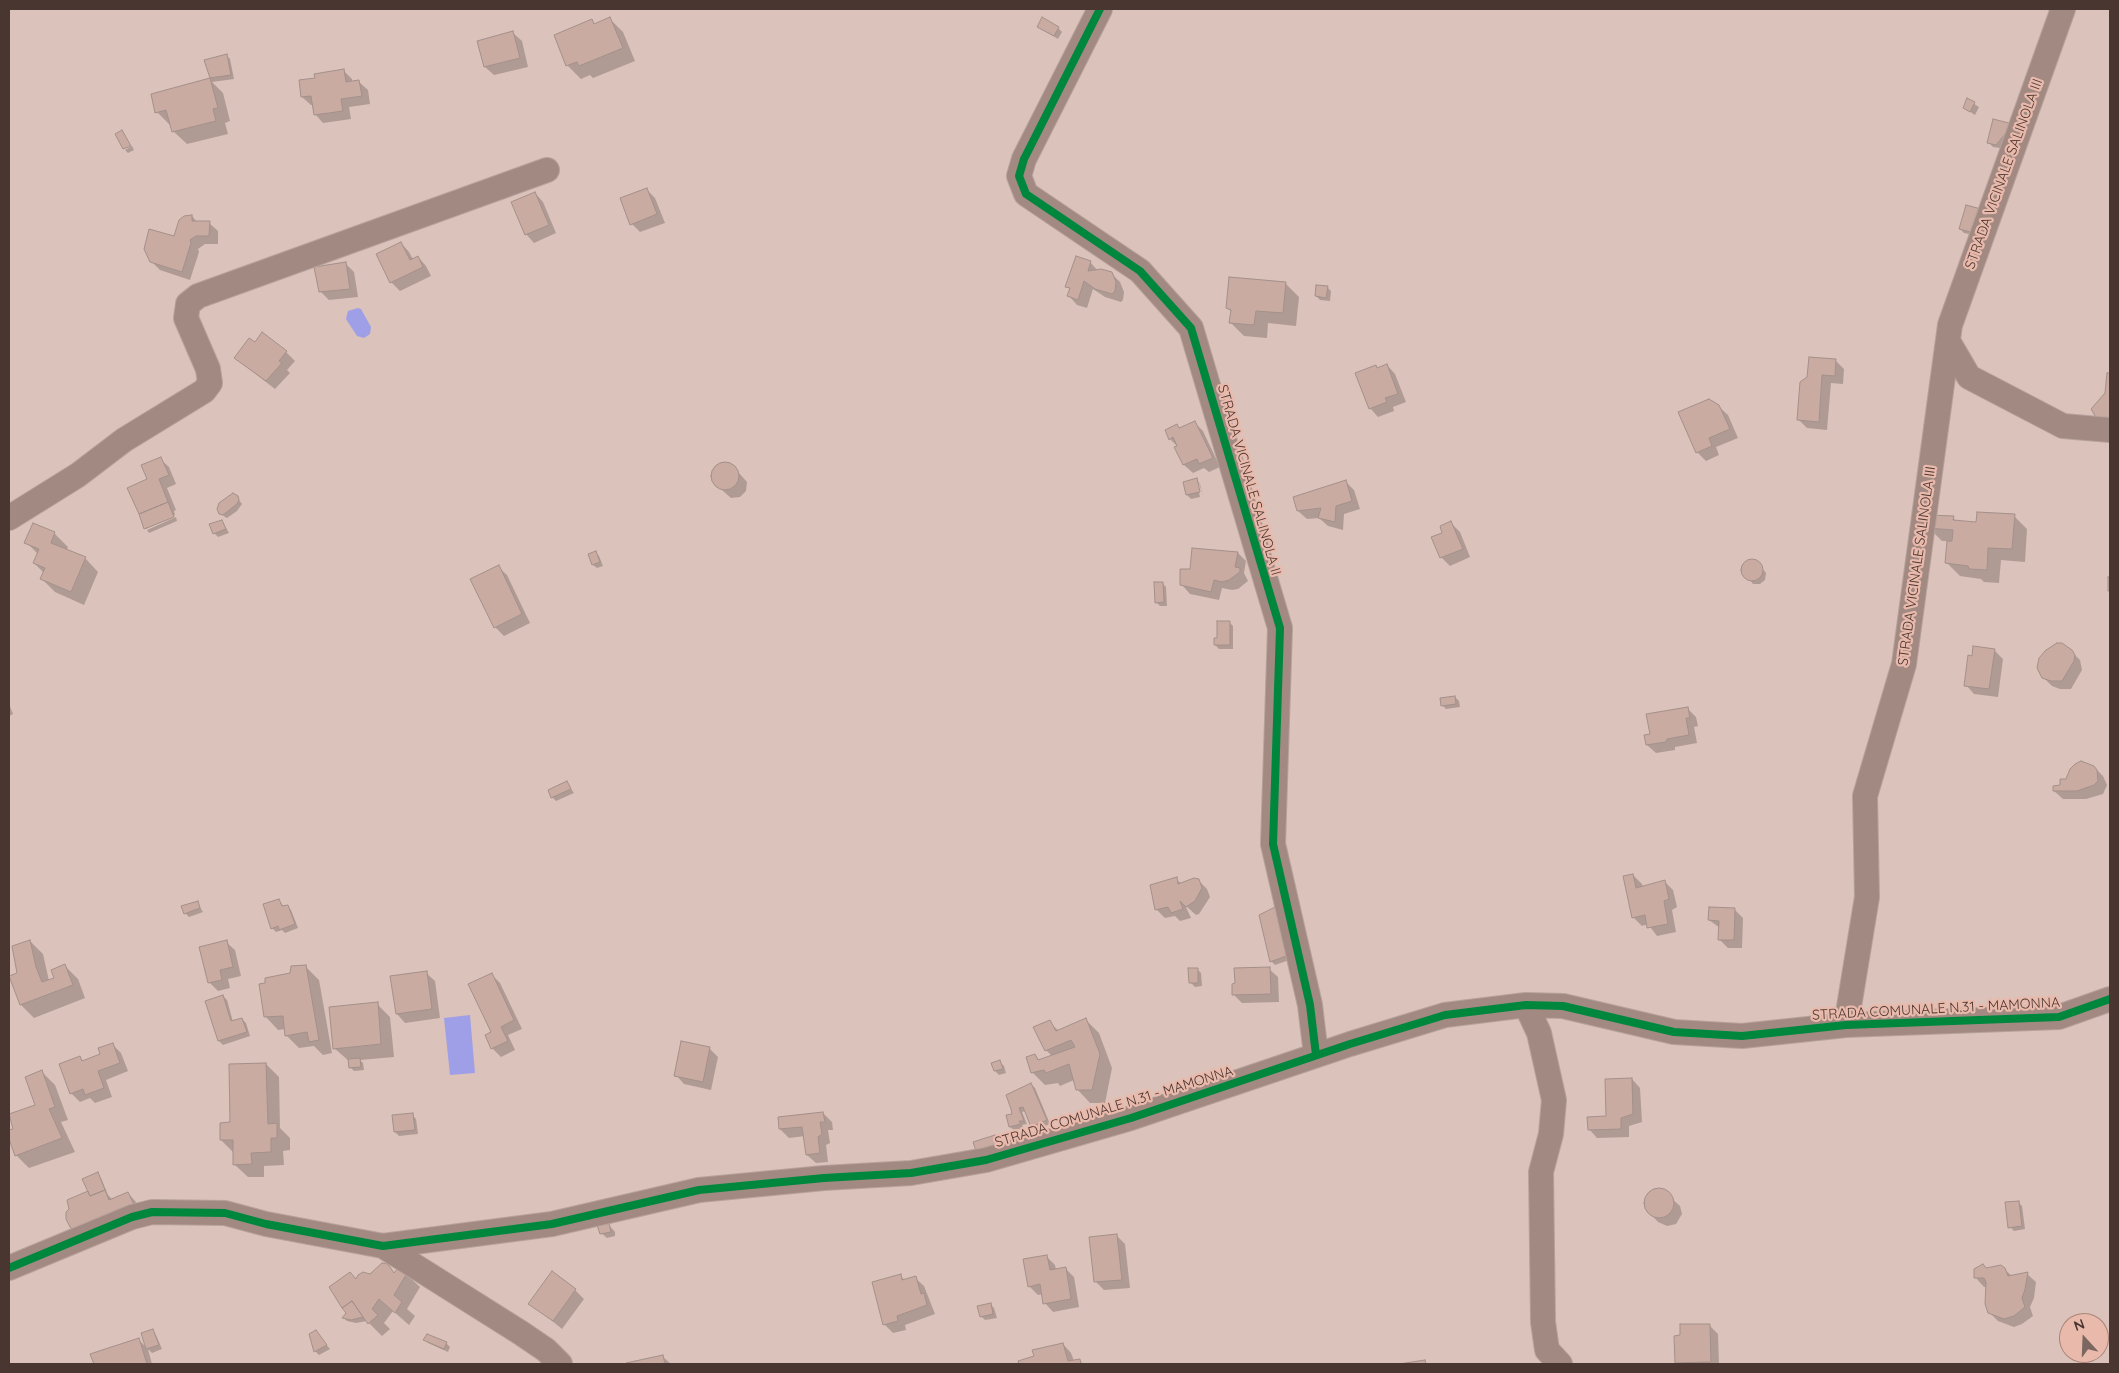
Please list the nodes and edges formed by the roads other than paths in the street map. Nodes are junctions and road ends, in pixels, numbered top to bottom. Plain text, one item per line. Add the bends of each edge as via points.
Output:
1 (1100, 9) edge
2 (2063, 9) edge
3 (547, 170) dead end
4 (1948, 340) junction
5 (2110, 430) edge
6 (9, 518) edge
7 (2110, 999) edge
8 (1526, 1005) junction
9 (1846, 1025) junction
10 (1316, 1055) junction
11 (383, 1246) junction
12 (9, 1268) edge
13 (560, 1364) edge
14 (1560, 1364) edge

1 - 10 street, STRADA VICINALE SALINOLA II via 1024,159 1019,176 1026,194 1140,270 1191,328 1280,628 1274,844 1310,1006
2 - 4 street, STRADA VICINALE SALINOLA III via 1950,325
3 - 6 street via 198,296 188,304 186,318 208,369 210,383 204,391 124,440 78,475
4 - 5 street via 1969,377 2063,426
4 - 9 street, STRADA VICINALE SALINOLA III via 1904,664 1865,796 1867,897
7 - 9 street, STRADA COMUNALE N.31 - MAMONNA via 2059,1017
8 - 9 street, STRADA COMUNALE N.31 - MAMONNA via 1562,1006 1684,1032 1742,1036
8 - 10 street, STRADA COMUNALE N.31 - MAMONNA via 1445,1015
8 - 14 street via 1539,1033 1554,1100 1551,1134 1541,1172 1543,1322 1546,1350
10 - 11 street, STRADA COMUNALE N.31 - MAMONNA via 1131,1118 986,1160 911,1173 700,1190 552,1224
11 - 12 street, STRADA COMUNALE N.31 - MAMONNA via 225,1213 152,1212 132,1217
11 - 13 street via 530,1339

